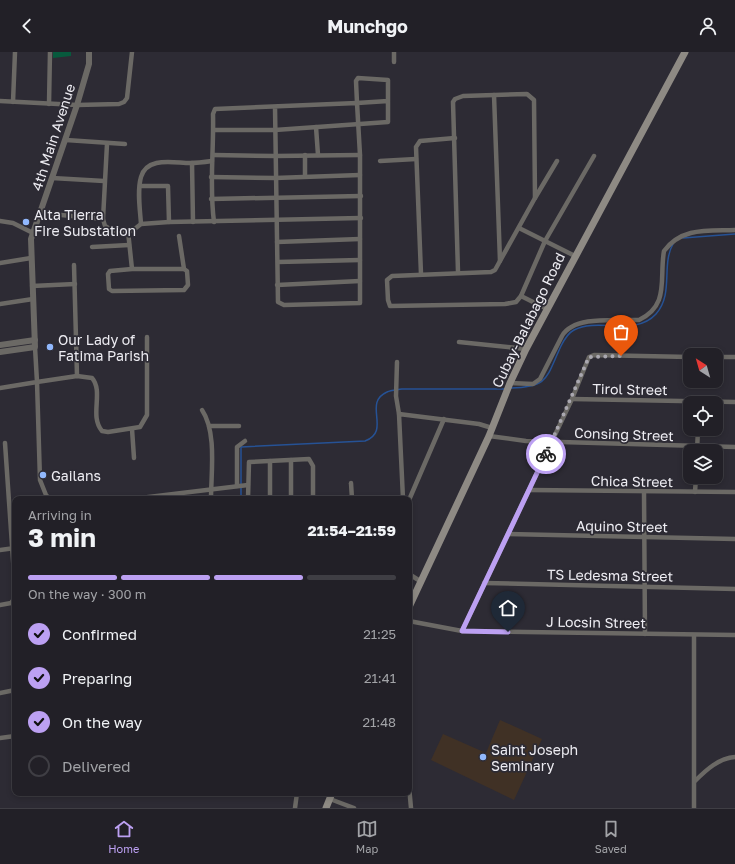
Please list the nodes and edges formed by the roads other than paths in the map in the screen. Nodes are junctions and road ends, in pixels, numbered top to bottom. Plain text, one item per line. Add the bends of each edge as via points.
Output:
1 (15, 52) edge
2 (50, 52) edge
3 (89, 52) edge
4 (132, 52) edge
5 (394, 52) edge
6 (685, 52) edge
7 (394, 62) dead end
8 (494, 95) junction
9 (0, 101) edge
10 (388, 101) junction
11 (13, 102) junction
12 (357, 103) junction
13 (49, 104) junction
14 (77, 105) junction
15 (275, 107) junction
16 (358, 124) junction
17 (316, 127) junction
18 (214, 130) junction
19 (275, 130) junction
20 (455, 138) junction
21 (66, 140) junction
22 (107, 144) junction
23 (125, 144) dead end
24 (360, 154) junction
25 (214, 155) junction
26 (305, 155) junction
27 (318, 155) junction
28 (275, 156) junction
29 (594, 156) dead end
30 (416, 159) junction
31 (212, 161) junction
32 (380, 161) dead end
33 (557, 161) dead end
34 (192, 163) junction
35 (360, 175) junction
36 (305, 176) junction
37 (211, 177) junction
38 (52, 178) junction
39 (275, 178) junction
40 (104, 181) junction
41 (140, 186) junction
42 (361, 196) junction
43 (535, 198) junction
44 (211, 199) junction
45 (275, 199) junction
46 (40, 213) junction
47 (361, 218) junction
48 (103, 219) junction
49 (276, 220) junction
50 (0, 221) edge
51 (169, 222) junction
52 (192, 222) junction
53 (214, 222) junction
54 (141, 224) junction
55 (519, 228) junction
56 (735, 230) edge
57 (128, 231) junction
58 (33, 233) junction
59 (179, 236) dead end
60 (360, 239) junction
61 (545, 241) junction
62 (277, 242) junction
63 (130, 245) junction
64 (92, 247) dead end
65 (575, 256) junction
66 (31, 258) junction
67 (360, 260) junction
68 (278, 262) junction
69 (500, 262) junction
70 (0, 263) edge
71 (74, 265) dead end
72 (132, 269) junction
73 (184, 269) junction
74 (458, 272) junction
75 (421, 274) junction
76 (360, 281) junction
77 (75, 284) junction
78 (277, 285) junction
79 (32, 286) junction
80 (521, 296) junction
81 (33, 299) junction
82 (0, 304) edge
83 (547, 309) junction
84 (147, 337) dead end
85 (35, 340) junction
86 (459, 342) dead end
87 (0, 345) edge
88 (35, 347) junction
89 (526, 349) junction
90 (0, 352) edge
91 (683, 356) edge
92 (723, 357) edge
93 (735, 357) edge
94 (397, 362) dead end
95 (77, 376) junction
96 (37, 382) junction
97 (509, 386) junction
98 (0, 388) edge
99 (572, 399) junction
100 (683, 402) edge
101 (723, 402) edge
102 (735, 402) edge
103 (202, 410) dead end
104 (399, 414) junction
105 (444, 419) junction
106 (209, 426) junction
107 (239, 426) dead end
108 (492, 428) junction
109 (132, 429) junction
110 (489, 436) junction
111 (245, 441) dead end
112 (551, 442) junction
113 (5, 443) dead end
114 (735, 447) edge
115 (683, 448) edge
116 (723, 448) edge
117 (134, 458) dead end
118 (291, 460) junction
119 (270, 461) junction
120 (351, 483) dead end
121 (696, 484) edge
122 (242, 486) junction
123 (211, 489) junction
124 (529, 490) junction
125 (644, 492) junction
126 (696, 492) junction
127 (735, 492) edge
128 (48, 496) edge
129 (168, 496) edge
130 (211, 496) edge
131 (247, 496) edge
132 (270, 496) edge
133 (291, 496) edge
134 (313, 496) edge
135 (352, 496) edge
136 (403, 496) edge
137 (411, 496) edge
138 (508, 534) junction
139 (12, 535) edge
140 (643, 538) junction
141 (735, 539) edge
142 (12, 548) edge
143 (0, 550) edge
144 (412, 576) edge
145 (420, 581) junction
146 (484, 583) junction
147 (643, 587) junction
148 (735, 588) edge
149 (412, 600) edge
150 (12, 602) edge
151 (0, 605) edge
152 (412, 622) edge
153 (462, 631) junction
154 (645, 634) junction
155 (735, 635) edge
156 (694, 636) junction
157 (12, 691) edge
158 (0, 693) edge
159 (12, 736) edge
160 (0, 738) edge
161 (735, 756) edge
162 (695, 781) junction
163 (297, 796) edge
164 (331, 796) edge
165 (410, 796) edge
166 (295, 808) edge
167 (326, 808) edge
168 (354, 808) edge
169 (411, 808) edge
170 (694, 808) edge

1 - 11 street
2 - 13 street
3 - 14 street, 4th Main Avenue via 89,64
4 - 14 street via 127,98 124,102
5 - 7 street
6 - 65 main road, Cubay-Balabago Road
8 - 20 street via 455,99
8 - 43 street via 527,94 534,100
8 - 69 street
9 - 11 street
10 - 12 street
10 - 12 street via 388,80 358,78
10 - 16 street via 388,122
11 - 13 street
12 - 15 street
12 - 16 street
13 - 14 street
14 - 21 street, 4th Main Avenue
15 - 18 street via 217,108 214,110
15 - 19 street
16 - 17 street
16 - 24 street
17 - 19 street
17 - 27 street
18 - 19 street
18 - 25 street
19 - 28 street
20 - 30 street via 420,141 416,147
20 - 74 street
21 - 22 street
21 - 38 street, 4th Main Avenue
22 - 23 street
22 - 40 street
24 - 27 street
24 - 35 street
25 - 28 street
25 - 31 street
26 - 27 street
26 - 28 street
26 - 36 street
28 - 39 street
29 - 61 street
30 - 32 street
30 - 75 street
31 - 34 street
31 - 37 street
33 - 43 street
34 - 41 street via 154,163 144,172
34 - 52 street
35 - 36 street
35 - 42 street
36 - 39 street
37 - 39 street
37 - 44 street
38 - 40 street
38 - 46 street, 4th Main Avenue
39 - 45 street
40 - 48 street
41 - 51 street via 168,186
41 - 54 street
42 - 45 street
42 - 47 street
43 - 55 street
44 - 45 street
44 - 53 street
45 - 49 street
46 - 48 street
46 - 58 street, 4th Main Avenue
47 - 49 street
47 - 60 street
48 - 57 street via 107,228
49 - 53 street
49 - 62 street
50 - 58 street via 13,223
51 - 52 street
51 - 54 street
52 - 53 street
54 - 57 street via 135,230
55 - 61 street
55 - 69 street
56 - 97 street via 690,233 678,237 664,251 661,296 647,316 639,320 583,322 572,325 562,336 540,379 533,384
57 - 63 street
58 - 66 street, 4th Main Avenue
59 - 73 street
60 - 62 street
60 - 67 street
61 - 65 street
61 - 80 street
62 - 68 street
63 - 64 street
63 - 72 street
65 - 83 main road, Cubay-Balabago Road
66 - 70 street
66 - 79 street, 4th Main Avenue
67 - 68 street
67 - 76 street
68 - 78 street
69 - 74 street via 491,272
71 - 77 street
72 - 73 street
72 - 73 street via 110,271 109,289 184,290 188,285 187,271
74 - 75 street
75 - 80 street via 395,276 387,280 390,306 512,303
76 - 78 street
76 - 78 street via 361,301 356,304 281,305 278,302
77 - 79 street
77 - 95 street
79 - 81 street, 4th Main Avenue
80 - 83 street
81 - 82 street
81 - 85 street, 4th Main Avenue
83 - 89 main road, Cubay-Balabago Road
84 - 109 street via 147,415 141,426
85 - 87 street
85 - 88 street, 4th Main Avenue
86 - 89 street
88 - 90 street
88 - 96 street
89 - 97 main road, Cubay-Balabago Road
91 - 99 street via 591,355
92 - 93 street
94 - 104 street via 396,396
95 - 96 street
95 - 109 street via 92,378 94,381 97,423 102,431
96 - 98 street
96 - 128 street via 40,480
97 - 108 main road, Cubay-Balabago Road
99 - 100 street, Tirol Street
99 - 112 street
101 - 102 street, Tirol Street
103 - 106 street
104 - 105 street
104 - 136 street
105 - 108 street
105 - 137 street
106 - 107 street
106 - 123 street
108 - 110 main road, Cubay-Balabago Road
109 - 117 street
110 - 112 street, Consing Street
110 - 145 main road, Cubay-Balabago Road
111 - 122 street via 237,447
112 - 115 street, Consing Street
112 - 124 street
113 - 139 street
114 - 116 street, Consing Street
118 - 119 street
118 - 133 street
118 - 134 street via 309,459 312,462
119 - 122 street via 250,462
119 - 132 street
120 - 135 street
121 - 126 street
122 - 123 street
122 - 131 street
123 - 129 street
123 - 130 street
124 - 125 street, Chica Street
124 - 138 street
125 - 126 street, Chica Street
125 - 140 street
126 - 127 street, Chica Street
138 - 140 street, Aquino Street
138 - 146 street
140 - 141 street, Aquino Street
140 - 147 street
142 - 143 street
144 - 145 street
145 - 149 main road, Cubay-Balabago Road
146 - 147 street, TS Ledesma Street
146 - 153 street
147 - 148 street, TS Ledesma Street
147 - 154 street
150 - 151 street
152 - 153 street, J Locsin Street
153 - 154 street, J Locsin Street
154 - 156 street, J Locsin Street
155 - 156 street, J Locsin Street
156 - 162 street
157 - 158 street
159 - 160 street
161 - 162 street via 720,761
162 - 170 street
163 - 166 street
164 - 167 main road
164 - 168 street
165 - 169 street

